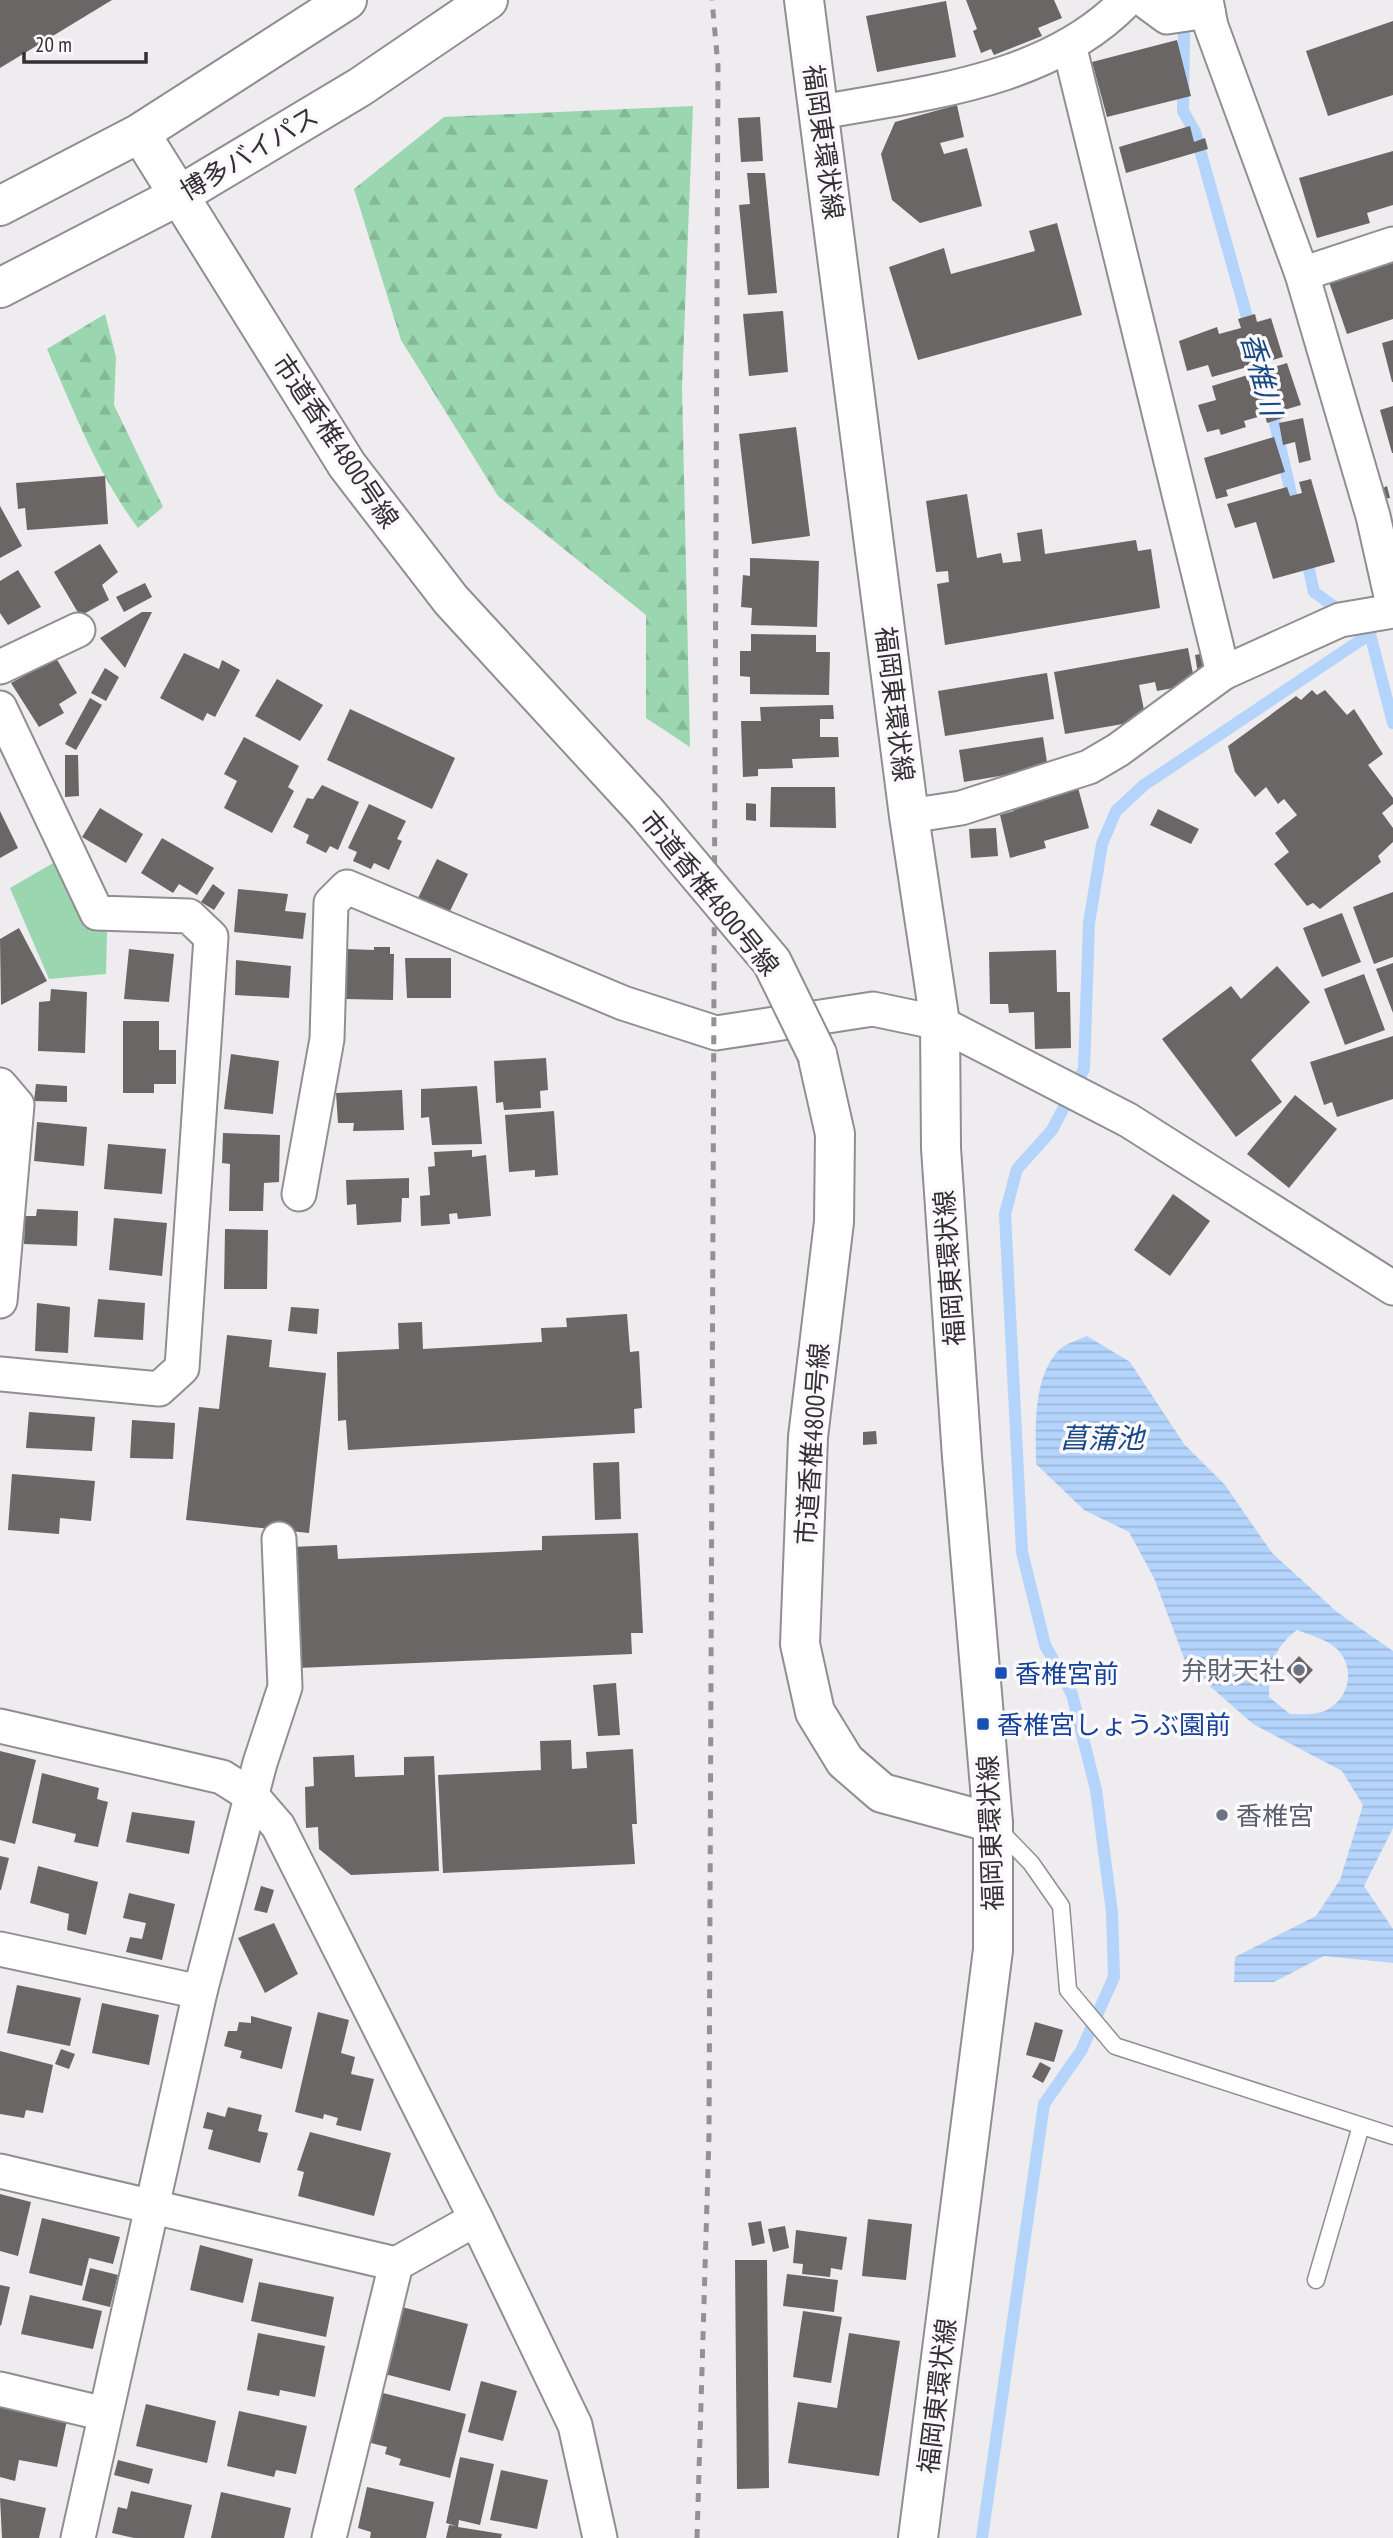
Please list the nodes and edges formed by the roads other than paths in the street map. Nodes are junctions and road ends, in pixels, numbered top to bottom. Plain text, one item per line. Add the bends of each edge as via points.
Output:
1 (348, 0) edge
2 (488, 0) edge
3 (804, 0) edge
4 (1127, 0) edge
5 (1144, 0) edge
6 (1207, 5) edge
7 (1069, 45) junction
8 (821, 112) junction
9 (140, 133) junction
10 (178, 196) junction
11 (0, 206) edge
12 (1393, 244) edge
13 (1302, 274) junction
14 (0, 288) edge
15 (1393, 605) edge
16 (1393, 611) edge
17 (78, 630) dead end
18 (0, 667) edge
19 (1223, 673) junction
20 (0, 708) edge
21 (909, 816) junction
22 (940, 1023) junction
23 (0, 1085) edge
24 (299, 1194) dead end
25 (1393, 1288) edge
26 (0, 1301) edge
27 (0, 1374) edge
28 (279, 1539) dead end
29 (0, 1727) edge
30 (252, 1796) junction
31 (993, 1823) junction
32 (0, 1949) edge
33 (200, 1992) junction
34 (1361, 2126) junction
35 (1393, 2136) edge
36 (0, 2171) edge
37 (153, 2207) junction
38 (476, 2219) junction
39 (396, 2264) junction
40 (1316, 2280) dead end
41 (0, 2389) edge
42 (105, 2414) junction
43 (78, 2538) edge
44 (329, 2538) edge
45 (600, 2538) edge
46 (918, 2538) edge

1 - 9 main road
2 - 10 main road, 博多バイパス via 360,87
3 - 8 main road, 福岡東環状線
4 - 7 street via 1103,26
5 - 6 street via 1167,18
6 - 13 street
7 - 8 street via 1053,57 984,79
7 - 19 street
8 - 21 main road, 福岡東環状線
9 - 10 main road, 市道香椎4800号線
9 - 11 main road
10 - 14 main road, 博多バイパス
10 - 31 main road, 市道香椎4800号線, bridge via 347,465 451,600 646,812 772,962 817,1054 835,1134 834,1222 808,1437 800,1644 815,1712 845,1761 882,1793
12 - 13 street
13 - 15 street via 1373,516
16 - 19 street via 1340,620
17 - 18 street
19 - 21 street via 1118,751 1089,766 961,808
20 - 27 street via 97,913 189,916 211,937 182,1368 159,1389
21 - 22 main road, 福岡東環状線
22 - 24 street via 873,1009 716,1033 623,1003 347,887 331,903 327,1039
22 - 25 street via 1128,1120
22 - 31 main road, 福岡東環状線 via 941,1148
23 - 26 street via 17,1105
28 - 30 street via 285,1687
29 - 30 street via 222,1777
30 - 33 street
30 - 38 street via 278,1826
31 - 34 lane via 1031,1863 1060,1906 1068,1990 1115,2046
31 - 46 main road, 福岡東環状線 via 993,1950
32 - 33 street
33 - 37 street
34 - 35 lane
34 - 40 lane
36 - 37 street
37 - 39 street
37 - 42 street
38 - 39 street
38 - 45 street via 575,2425
39 - 44 street
41 - 42 street
42 - 43 street

